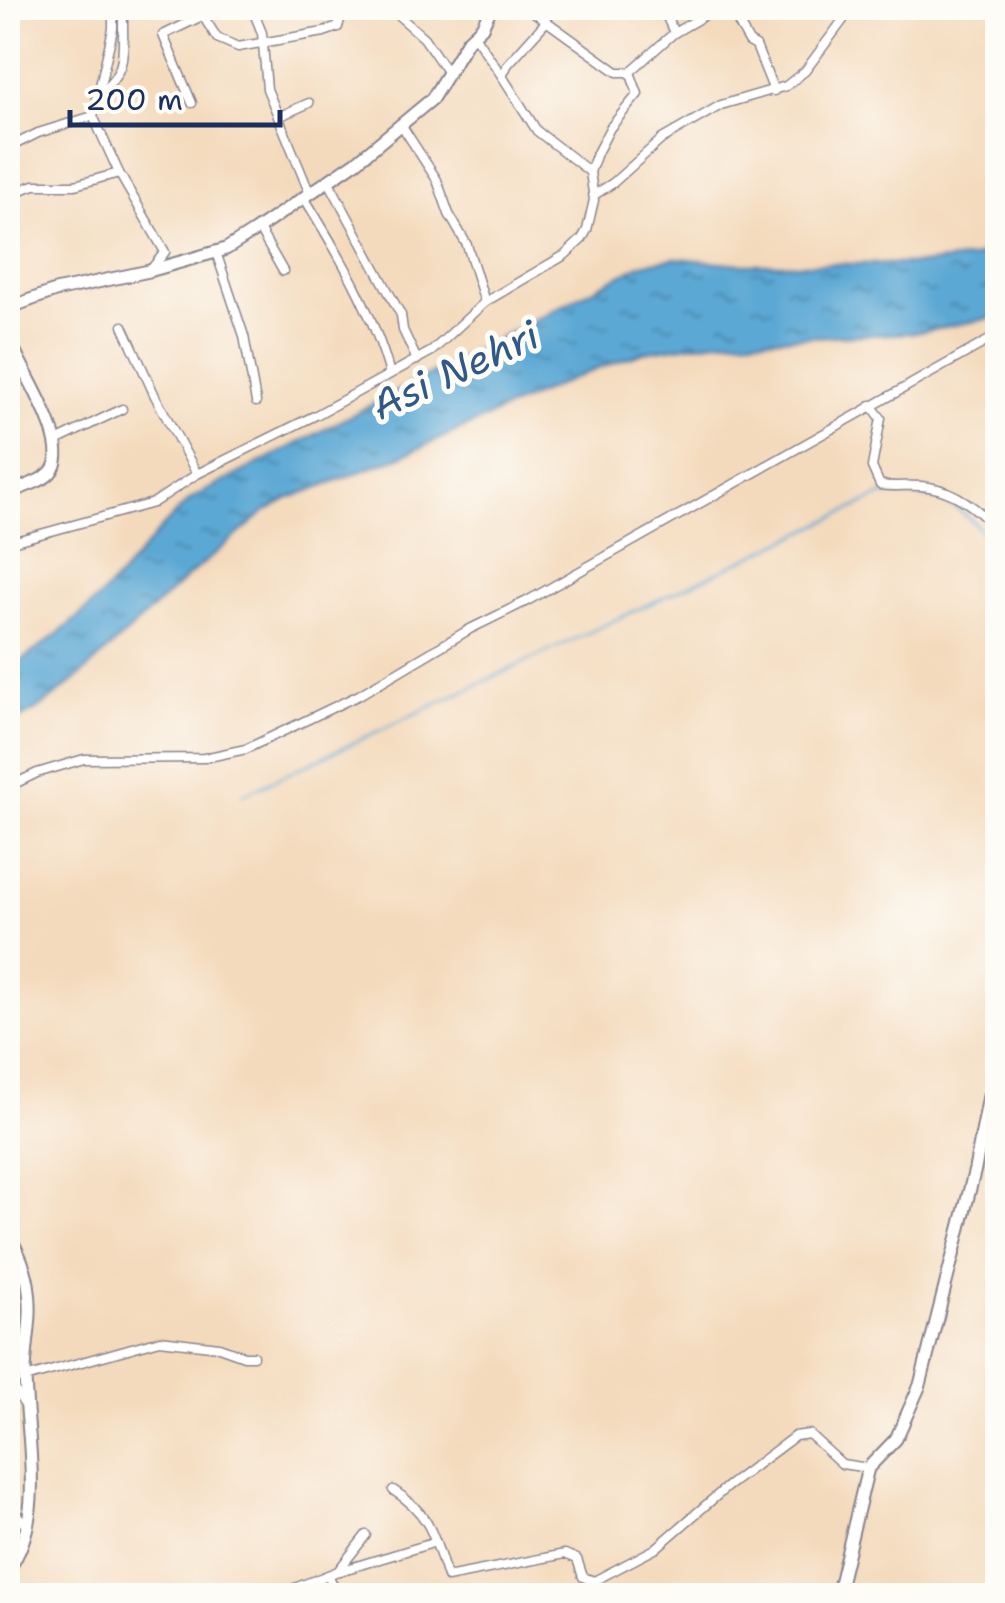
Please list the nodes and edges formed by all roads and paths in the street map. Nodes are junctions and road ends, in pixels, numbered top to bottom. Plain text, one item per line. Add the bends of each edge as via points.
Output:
1 (113, 8) edge
2 (252, 8) edge
3 (344, 8) edge
4 (393, 8) edge
5 (491, 8) edge
6 (528, 8) edge
7 (663, 8) edge
8 (717, 8) edge
9 (730, 8) edge
10 (852, 8) edge
11 (200, 12) edge
12 (124, 21) dead end
13 (546, 22) junction
14 (674, 33) junction
15 (474, 35) junction
16 (264, 45) junction
17 (630, 72) junction
18 (448, 73) junction
19 (502, 76) junction
20 (774, 92) junction
21 (97, 96) junction
22 (192, 103) dead end
23 (309, 103) dead end
24 (93, 116) junction
25 (278, 117) junction
26 (402, 126) junction
27 (8, 148) edge
28 (590, 172) junction
29 (119, 174) junction
30 (329, 182) junction
31 (8, 195) edge
32 (594, 195) junction
33 (307, 197) junction
34 (259, 229) junction
35 (216, 252) junction
36 (149, 271) junction
37 (284, 271) dead end
38 (485, 302) junction
39 (8, 308) edge
40 (124, 326) dead end
41 (998, 334) edge
42 (8, 335) edge
43 (417, 360) junction
44 (390, 374) junction
45 (256, 402) dead end
46 (871, 404) junction
47 (122, 409) dead end
48 (56, 441) junction
49 (197, 474) junction
50 (8, 493) edge
51 (998, 531) edge
52 (8, 544) edge
53 (8, 787) edge
54 (998, 1080) edge
55 (8, 1233) edge
56 (253, 1356) dead end
57 (25, 1378) junction
58 (8, 1380) edge
59 (28, 1412) junction
60 (868, 1468) junction
61 (393, 1490) dead end
62 (8, 1503) edge
63 (26, 1526) junction
64 (366, 1535) dead end
65 (436, 1542) junction
66 (8, 1570) edge
67 (333, 1573) junction
68 (274, 1596) edge
69 (339, 1596) edge
70 (837, 1596) edge

1 - 21 street
2 - 16 street
3 - 16 street via 338,26
4 - 18 street
5 - 15 street
6 - 13 street
7 - 14 street
8 - 14 street
9 - 20 street via 756,46
10 - 20 street via 806,71
11 - 16 street via 228,45
11 - 22 street via 163,35
12 - 21 street via 123,64 115,82
13 - 17 street via 617,72
13 - 19 street
14 - 17 street
15 - 18 street
15 - 19 street
16 - 25 street via 267,89
17 - 28 street via 638,94 610,128
18 - 26 street
19 - 28 street via 537,131
20 - 32 street via 721,105 662,139
21 - 24 street
23 - 25 street
24 - 27 street
24 - 29 street
25 - 33 street
26 - 30 street
26 - 38 street via 437,180
28 - 32 street
29 - 31 street via 75,185 34,184
29 - 36 street via 165,252
30 - 33 street
30 - 43 street via 401,316
32 - 38 street via 588,230 566,255
33 - 34 street
33 - 44 street via 379,335
34 - 35 street
34 - 37 street
35 - 36 street
35 - 45 street via 244,336
36 - 39 street
38 - 43 street
40 - 49 street
41 - 46 street
42 - 48 street
43 - 44 street
44 - 49 street
46 - 51 street via 880,418 872,467 880,486 946,492
46 - 53 street via 270,740 217,758 72,761
47 - 48 street
48 - 50 street via 58,461 50,472
49 - 52 street via 153,503
54 - 60 street via 920,1385 896,1439
55 - 57 street via 29,1287
56 - 57 street via 160,1340
57 - 59 street
58 - 59 street
59 - 63 street
60 - 65 street via 842,1464 809,1434 795,1436 655,1549 594,1581 566,1554 448,1577
60 - 70 street
61 - 65 street via 422,1512
62 - 63 street
63 - 66 street
64 - 67 street
65 - 67 street
67 - 68 street
67 - 69 street

